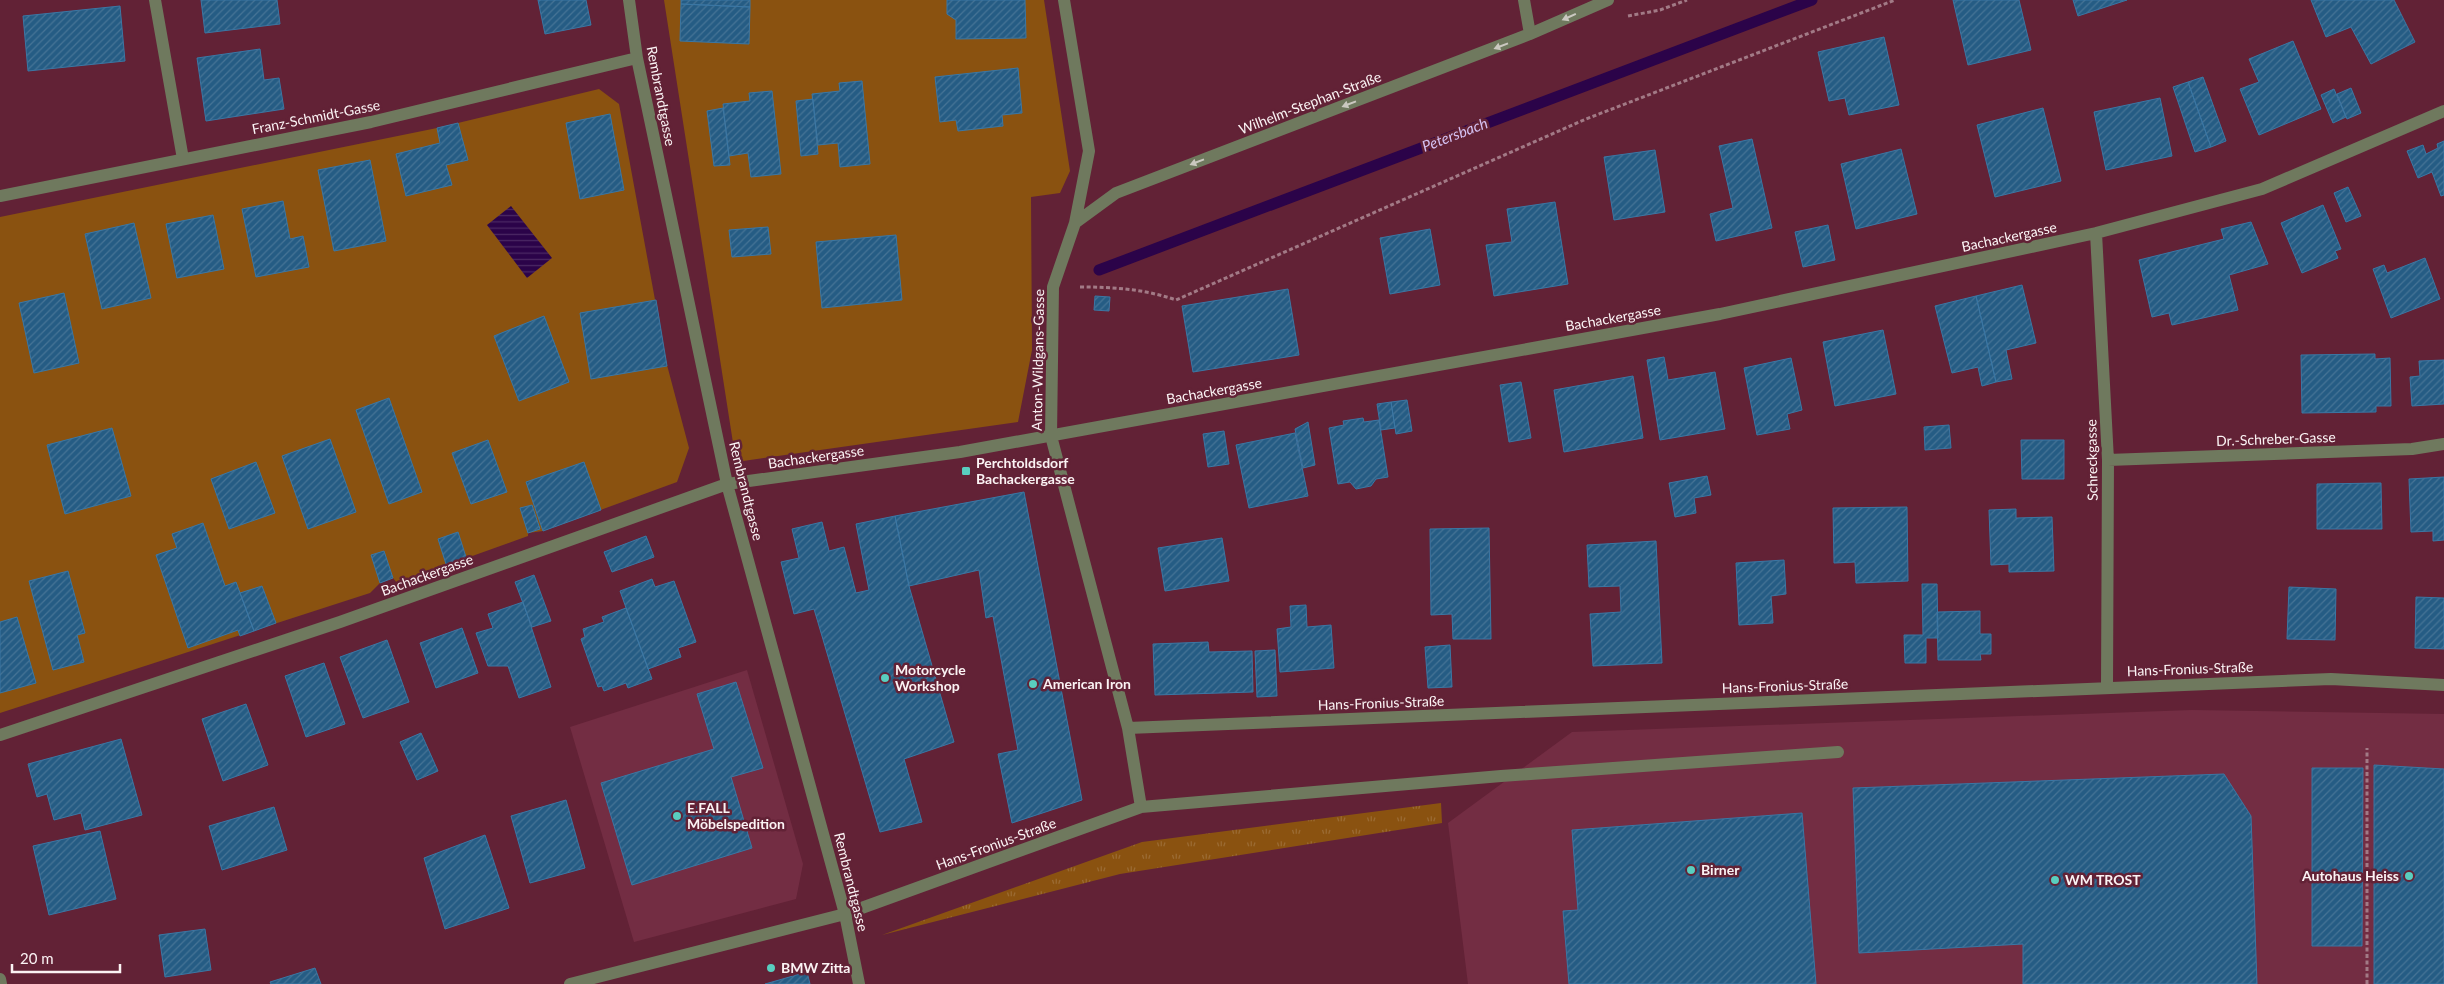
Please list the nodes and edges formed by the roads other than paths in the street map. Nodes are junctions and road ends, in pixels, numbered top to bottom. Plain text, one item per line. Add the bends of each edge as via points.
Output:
1 (155, 0) edge
2 (629, 0) edge
3 (1064, 0) edge
4 (1524, 0) edge
5 (1608, 0) edge
6 (1530, 34) junction
7 (637, 58) junction
8 (2444, 111) edge
9 (183, 159) junction
10 (0, 196) edge
11 (1075, 223) junction
12 (2096, 233) junction
13 (1051, 436) junction
14 (2444, 444) edge
15 (2108, 460) junction
16 (727, 484) junction
17 (2444, 686) edge
18 (2107, 687) junction
19 (1128, 728) junction
20 (0, 735) edge
21 (1838, 752) dead end
22 (1141, 807) junction
23 (845, 914) junction
24 (0, 978) edge
25 (1, 984) edge
26 (570, 984) edge
27 (859, 984) edge

1 - 9 street
2 - 7 street, Rembrandtgasse
3 - 11 street, Anton-Wildgans-Gasse via 1089,152
4 - 6 street
5 -> 6 street, Wilhelm-Stephan-Straße
6 -> 11 street, Wilhelm-Stephan-Straße via 1116,193
7 - 9 street, Franz-Schmidt-Gasse via 371,122
7 - 16 street, Rembrandtgasse
8 - 12 street, Bachackergasse via 2262,188
9 - 10 street, Franz-Schmidt-Gasse
11 - 13 street, Anton-Wildgans-Gasse via 1053,287
12 - 13 street, Bachackergasse via 1720,314
12 - 15 street, Schreckgasse
13 - 16 street, Bachackergasse
13 - 19 street, Anton-Wildgans-Gasse
14 - 15 street, Dr.-Schreber-Gasse via 2412,449
15 - 18 street, Schreckgasse
16 - 20 street, Bachackergasse via 340,622
16 - 23 street, Rembrandtgasse
17 - 18 street, Hans-Fronius-Straße via 2331,679
18 - 19 street, Hans-Fronius-Straße
19 - 22 street, Anton-Wildgans-Gasse
21 - 22 street, Hans-Fronius-Straße via 1501,776
22 - 23 street, Hans-Fronius-Straße
23 - 26 street, Hans-Fronius-Straße
23 - 27 street, Rembrandtgasse
24 - 25 street

